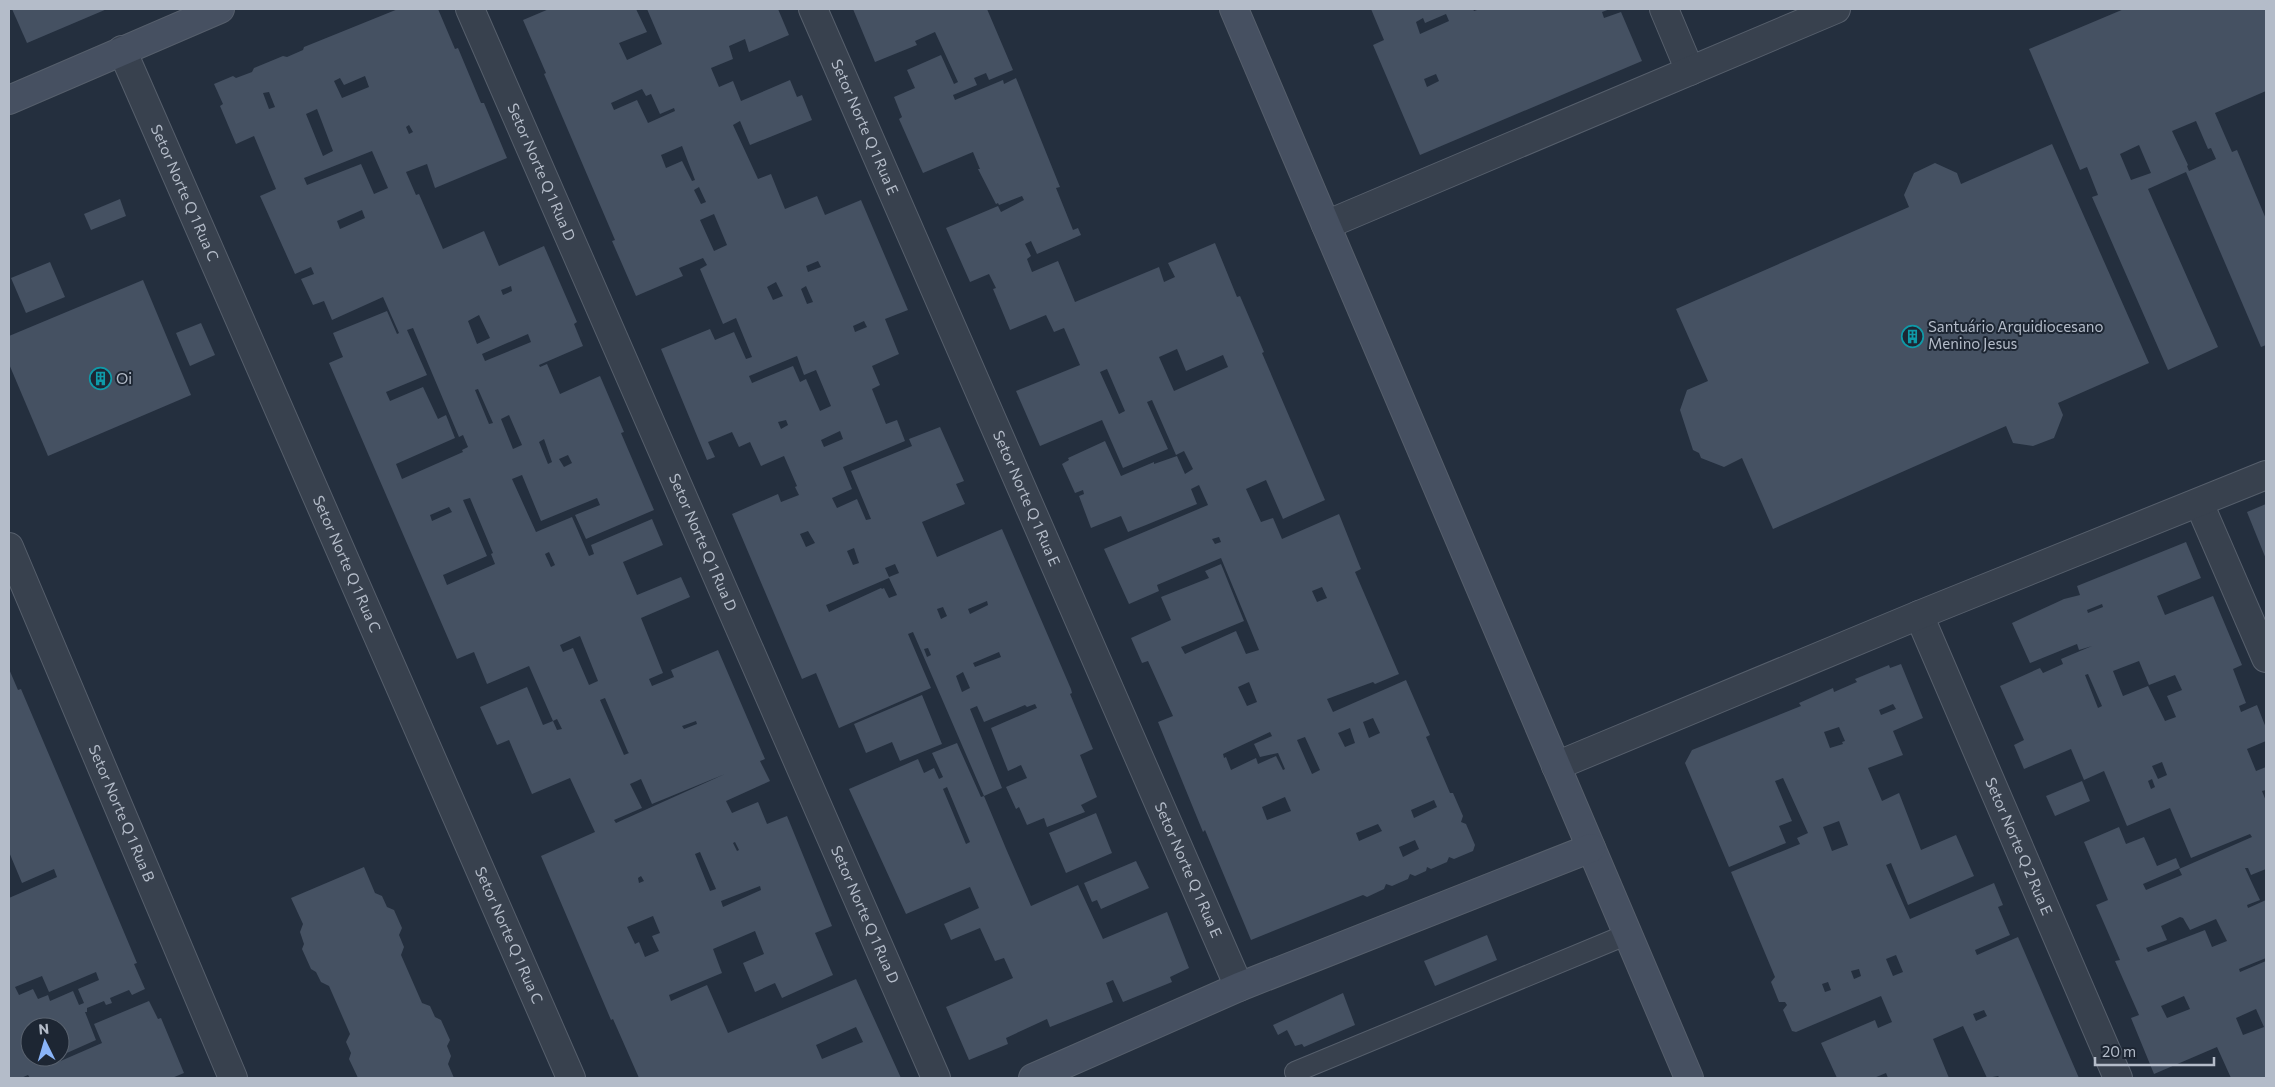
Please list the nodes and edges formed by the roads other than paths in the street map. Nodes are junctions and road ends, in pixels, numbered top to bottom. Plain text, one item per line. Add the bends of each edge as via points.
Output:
1 (220, 9) edge
2 (470, 9) edge
3 (812, 9) edge
4 (1234, 9) edge
5 (1664, 9) edge
6 (1836, 9) edge
7 (122, 50) junction
8 (1690, 71) junction
9 (9, 100) edge
10 (1326, 225) junction
11 (2266, 475) edge
12 (2199, 503) junction
13 (9, 548) edge
14 (1919, 615) junction
15 (2266, 658) edge
16 (1556, 766) junction
17 (1591, 848) junction
18 (1628, 934) junction
19 (1239, 987) junction
20 (1295, 1072) dead end
21 (233, 1078) edge
22 (571, 1078) edge
23 (936, 1078) edge
24 (1033, 1078) edge
25 (1689, 1078) edge
26 (2118, 1078) edge

1 - 7 street
2 - 23 street, Setor Norte Q 1 Rua D
3 - 19 street, Setor Norte Q 1 Rua E
4 - 10 street
5 - 8 street
6 - 8 street
7 - 9 street
7 - 22 street, Setor Norte Q 1 Rua C
8 - 10 street
10 - 16 street
11 - 12 street
12 - 14 street
12 - 15 street
13 - 21 street, Setor Norte Q 1 Rua B
14 - 16 street
14 - 26 street, Setor Norte Q 2 Rua E
16 - 17 street
17 - 18 street
17 - 19 street
18 - 20 lane
18 - 25 street
19 - 24 street

